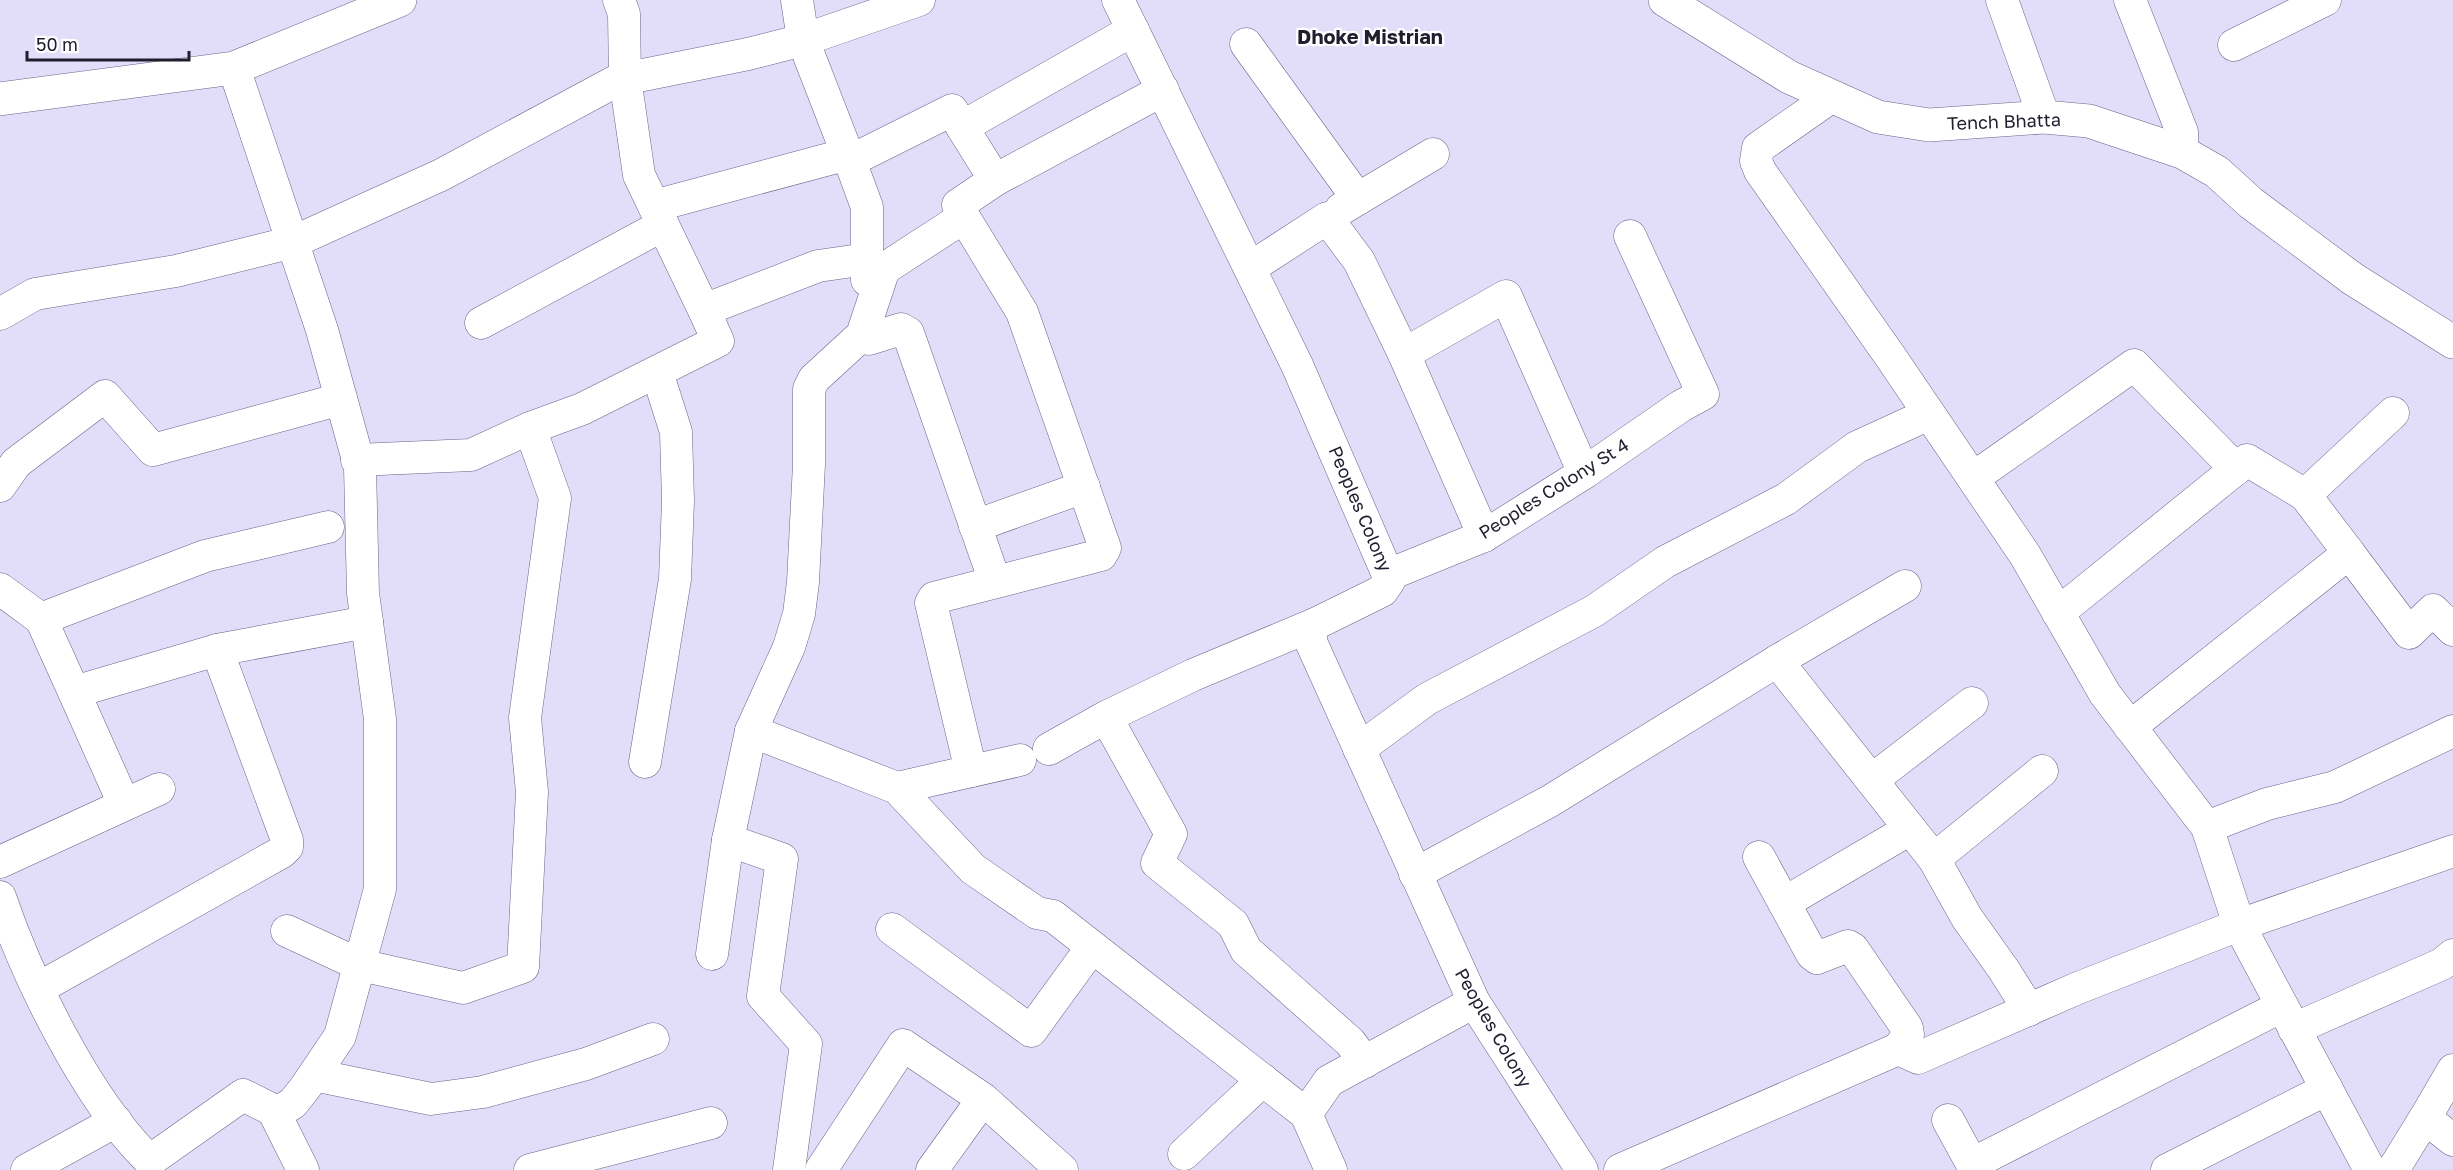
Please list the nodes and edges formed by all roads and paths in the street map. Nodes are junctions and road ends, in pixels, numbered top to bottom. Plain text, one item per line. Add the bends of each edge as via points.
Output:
1 (400, 0) edge
2 (619, 0) edge
3 (797, 0) edge
4 (919, 0) edge
5 (1118, 0) edge
6 (1665, 0) edge
7 (2002, 0) edge
8 (2130, 0) edge
9 (2308, 4) edge
10 (1133, 30) junction
11 (803, 40) junction
12 (1246, 44) dead end
13 (2234, 45) dead end
14 (234, 68) junction
15 (625, 78) junction
16 (1162, 90) junction
17 (1831, 97) junction
18 (0, 99) edge
19 (2044, 117) junction
20 (962, 127) junction
21 (2182, 152) junction
22 (1432, 154) dead end
23 (849, 157) junction
24 (995, 180) junction
25 (1358, 199) junction
26 (659, 216) junction
27 (964, 217) junction
28 (1327, 218) junction
29 (1630, 236) dead end
30 (292, 242) junction
31 (875, 264) junction
32 (1250, 268) junction
33 (704, 310) junction
34 (0, 314) edge
35 (481, 322) dead end
36 (862, 335) junction
37 (2453, 342) edge
38 (1404, 354) junction
39 (657, 372) junction
40 (341, 399) junction
41 (2393, 413) dead end
42 (1929, 414) junction
43 (530, 428) junction
44 (357, 460) junction
45 (2236, 469) junction
46 (1584, 473) junction
47 (1973, 478) junction
48 (0, 486) edge
49 (1084, 487) junction
50 (2305, 495) junction
51 (328, 526) dead end
52 (975, 526) junction
53 (1484, 536) junction
54 (2349, 553) junction
55 (1388, 575) junction
56 (995, 582) junction
57 (1905, 586) dead end
58 (0, 589) edge
59 (2058, 613) junction
60 (41, 619) junction
61 (367, 622) junction
62 (1315, 624) junction
63 (2453, 630) edge
64 (217, 650) junction
65 (1777, 661) junction
66 (74, 692) junction
67 (1972, 703) dead end
68 (1106, 717) junction
69 (2130, 727) junction
70 (751, 731) junction
71 (2453, 731) edge
72 (1049, 749) dead end
73 (1359, 749) junction
74 (1020, 760) dead end
75 (645, 762) dead end
76 (971, 771) junction
77 (2042, 771) dead end
78 (1872, 780) junction
79 (897, 788) junction
80 (159, 789) dead end
81 (124, 804) junction
82 (2207, 827) junction
83 (1910, 829) junction
84 (728, 840) junction
85 (2453, 851) edge
86 (1759, 857) dead end
87 (1934, 859) junction
88 (0, 862) edge
89 (1415, 874) junction
90 (0, 897) edge
91 (1784, 903) junction
92 (2239, 926) junction
93 (892, 929) dead end
94 (287, 931) dead end
95 (1092, 947) junction
96 (712, 954) dead end
97 (2453, 955) edge
98 (360, 965) junction
99 (39, 988) junction
100 (1474, 1002) junction
101 (2029, 1010) junction
102 (2288, 1017) junction
103 (653, 1039) dead end
104 (1898, 1049) junction
105 (1365, 1062) junction
106 (2453, 1070) edge
107 (314, 1075) junction
108 (1263, 1080) junction
109 (2327, 1089) junction
110 (983, 1099) junction
111 (273, 1110) junction
112 (1306, 1114) junction
113 (2425, 1118) junction
114 (1948, 1120) dead end
115 (116, 1121) junction
116 (711, 1123) dead end
117 (2453, 1140) edge
118 (1184, 1154) dead end
119 (150, 1163) edge
120 (1048, 1166) edge
121 (2170, 1169) edge
122 (27, 1170) edge
123 (303, 1170) edge
124 (530, 1170) edge
125 (789, 1170) edge
126 (821, 1170) edge
127 (932, 1170) edge
128 (1331, 1170) edge
129 (1582, 1170) edge
130 (1620, 1170) edge
131 (2370, 1170) edge
132 (2393, 1170) edge

1 - 14 main road
2 - 15 street via 624,14
3 - 11 street
4 - 11 street
5 - 10 street, Peoples Colony
6 - 17 main road, Tench Bhatta via 1761,60
7 - 19 street
8 - 21 street via 2182,132
9 - 13 street
10 - 16 street, Peoples Colony
10 - 20 street
11 - 15 street
11 - 23 street
12 - 25 street
14 - 18 main road
14 - 30 street
15 - 26 street via 639,175
15 - 30 street via 441,175
16 - 24 street
16 - 32 street, Peoples Colony
17 - 19 main road, Tench Bhatta via 1878,117 1929,125
17 - 42 street via 1758,148 1755,161
19 - 21 main road, Tench Bhatta via 2089,121
20 - 23 street via 952,110
20 - 24 street
21 - 37 main road, Tench Bhatta via 2217,172 2251,203 2353,279
22 - 25 street
23 - 26 street
23 - 31 street via 867,207
24 - 27 street via 958,205
25 - 28 street
26 - 33 street
26 - 35 street
27 - 31 street
27 - 49 street via 1022,312
28 - 32 street
28 - 38 street via 1359,261
29 - 46 street, Peoples Colony St 4 via 1702,394
30 - 34 street via 176,271 35,294
30 - 40 street
31 - 33 street via 818,266
31 - 36 street
32 - 55 street, Peoples Colony via 1297,365
33 - 39 street via 718,341
36 - 52 street via 869,339 901,329 908,333
36 - 70 street via 814,379 809,389 810,464 799,614 789,647
38 - 46 street via 1506,296
38 - 53 street
39 - 43 street via 582,409
39 - 75 street via 676,432 678,501 675,579
40 - 44 street
40 - 48 street via 153,450 105,396 16,463
41 - 50 street
42 - 47 street
42 - 73 street via 1857,447 1786,499 1665,562 1594,610 1427,699
43 - 44 street via 471,455
43 - 98 street via 555,498 525,718 532,792 523,967 462,988
44 - 61 street
45 - 47 street via 2134,365
45 - 50 street via 2247,460
45 - 59 street
46 - 53 street, Peoples Colony St 4
47 - 59 street
49 - 52 street
49 - 56 street via 1106,548 1104,553
50 - 54 street
51 - 60 street via 205,556
52 - 56 street
53 - 55 street, Peoples Colony St 4
54 - 63 street via 2409,633 2433,610
54 - 69 street
55 - 62 street, Peoples Colony via 1389,581 1382,591
56 - 76 street via 934,598 932,603
57 - 65 street
58 - 60 street
59 - 69 street via 2105,694
60 - 66 street
61 - 64 street
61 - 98 street via 380,719 380,889
62 - 68 street via 1193,675
62 - 73 street, Peoples Colony via 1311,642
64 - 66 street
64 - 99 street via 287,847
65 - 78 street
65 - 89 street via 1550,801
66 - 81 street
67 - 78 street
68 - 72 street
68 - 105 street via 1171,834 1157,863 1233,924 1246,950 1350,1042
69 - 82 street
70 - 79 street
70 - 84 street
71 - 82 street via 2335,787 2267,804
73 - 89 street, Peoples Colony
74 - 76 street
76 - 79 street
77 - 87 street
78 - 83 street
79 - 95 street via 973,869 1037,913 1053,916
80 - 81 street
81 - 88 street
82 - 92 street
83 - 87 street
83 - 91 street
84 - 96 street
84 - 125 street via 782,859 763,996 806,1044
85 - 92 street
86 - 91 street
87 - 101 street via 1967,918
89 - 100 street, Peoples Colony
90 - 99 street via 12,933
91 - 104 street via 1817,958 1841,947 1853,949 1907,1028 1908,1035
92 - 101 street
92 - 102 street
93 - 95 street via 1031,1031
94 - 98 street
95 - 108 street
97 - 102 street via 2442,964
98 - 107 street via 340,1036
99 - 115 street via 86,1076
100 - 105 street
100 - 129 street, Peoples Colony
101 - 104 street via 1918,1058
102 - 109 street
102 - 114 street via 1972,1164
103 - 107 street via 586,1064 483,1092 431,1099
104 - 130 street
105 - 112 street via 1329,1081
106 - 113 street
107 - 111 street via 293,1103
108 - 112 street
108 - 118 street
109 - 121 street
109 - 131 street
110 - 120 street
110 - 126 street via 903,1045
110 - 127 street
111 - 119 street via 243,1095
111 - 123 street
112 - 128 street
113 - 117 street
113 - 132 street
115 - 119 street
115 - 122 street
116 - 124 street

